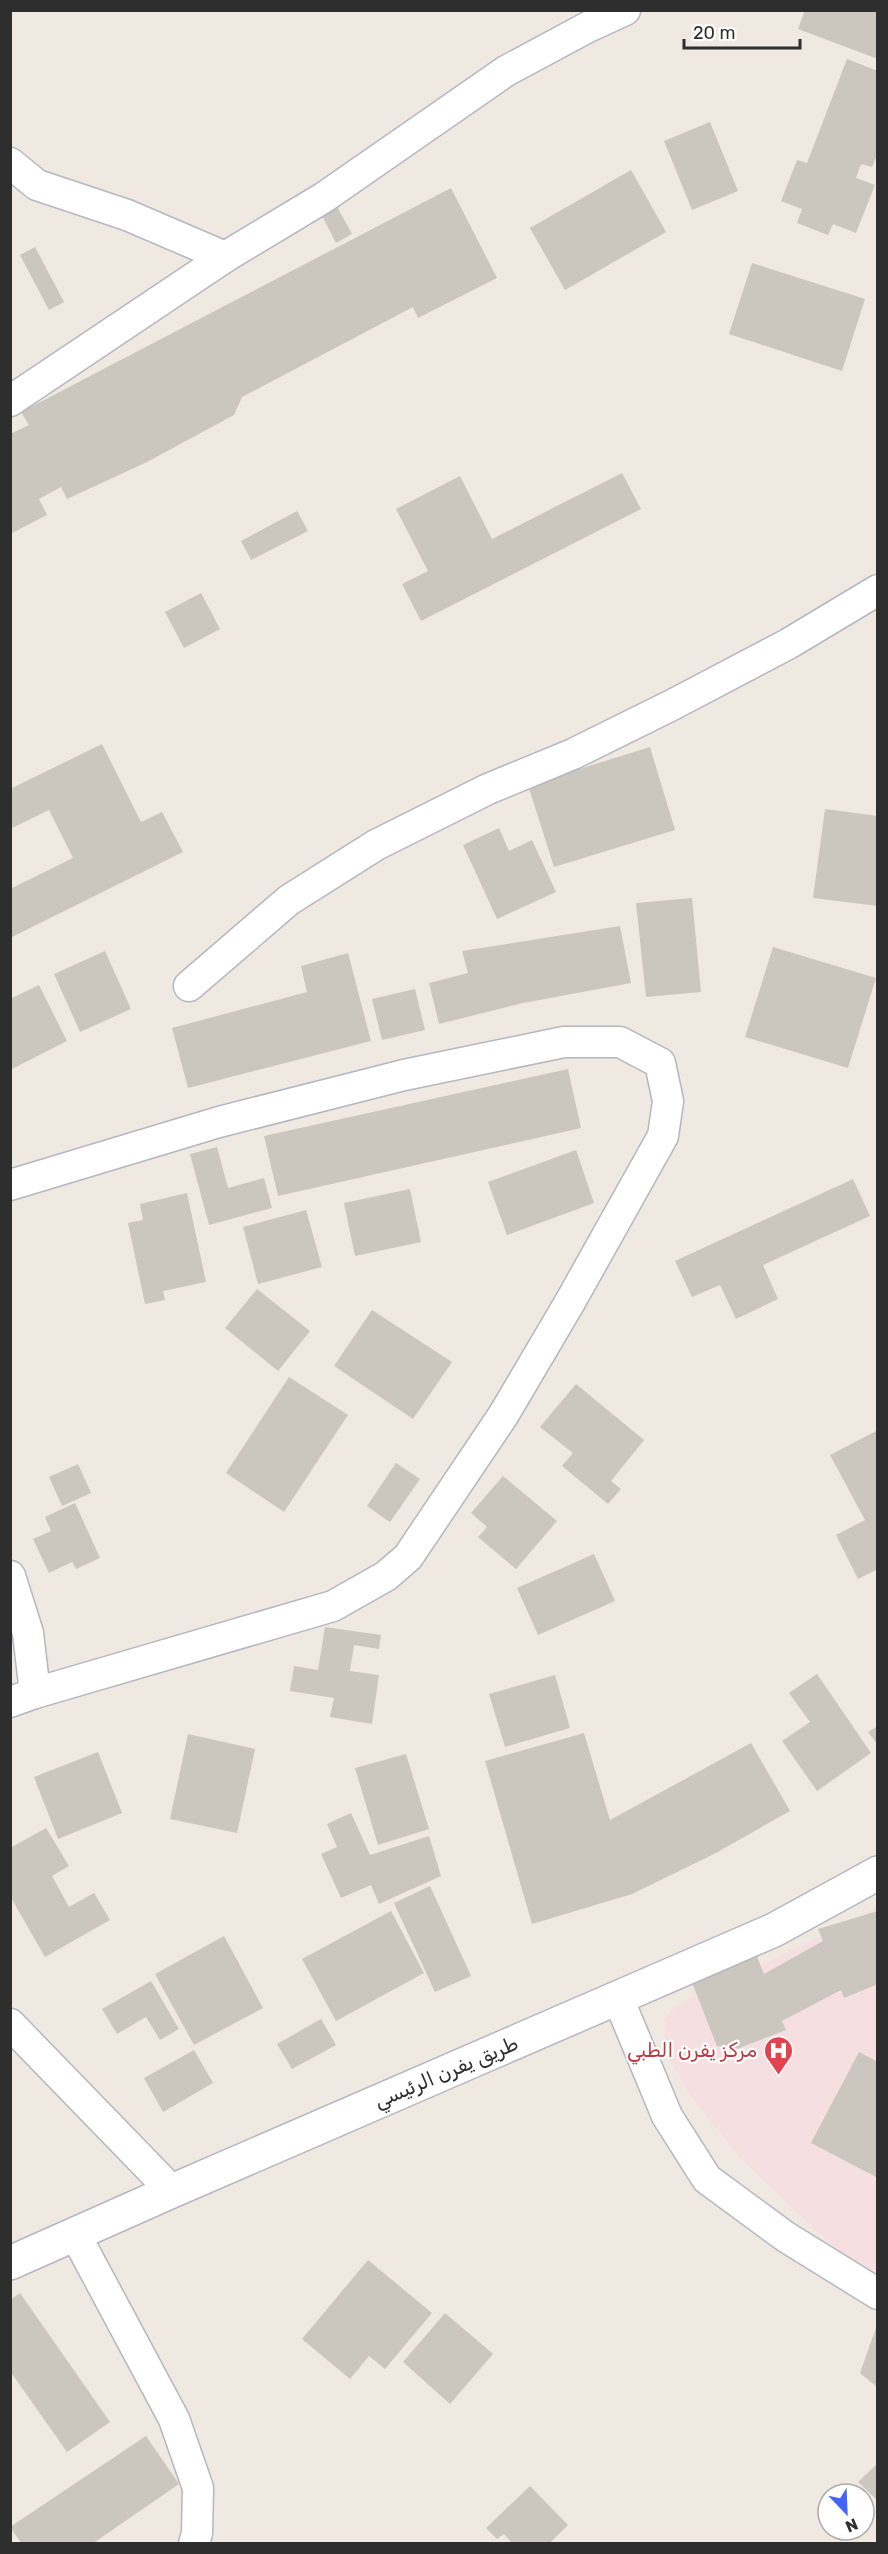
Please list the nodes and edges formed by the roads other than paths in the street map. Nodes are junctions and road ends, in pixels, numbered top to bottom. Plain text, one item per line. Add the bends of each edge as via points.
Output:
1 (625, 10) edge
2 (10, 163) edge
3 (225, 257) junction
4 (10, 401) edge
5 (878, 590) edge
6 (189, 986) dead end
7 (10, 1185) edge
8 (10, 1576) edge
9 (23, 1697) edge
10 (878, 1873) edge
11 (618, 1998) junction
12 (10, 2024) edge
13 (172, 2191) junction
14 (75, 2234) junction
15 (10, 2263) edge
16 (878, 2294) edge
17 (194, 2544) edge

1 - 3 street via 506,71 323,198
2 - 3 street via 38,185 127,215
3 - 4 street
5 - 6 street via 788,644 672,705 573,754 488,789 376,846 289,900
7 - 9 street via 219,1122 404,1075 564,1042 620,1042 660,1063 668,1101 663,1136 570,1302 504,1413 408,1557 386,1576 333,1606
8 - 9 street via 28,1633
10 - 11 main road, طريق يفرن الرئيسي via 774,1929
11 - 13 main road, طريق يفرن الرئيسي
11 - 16 street via 667,2116 707,2179 786,2237
12 - 13 street
13 - 14 main road, طريق يفرن الرئيسي
14 - 15 main road, طريق يفرن الرئيسي
14 - 17 street via 174,2419 198,2488

